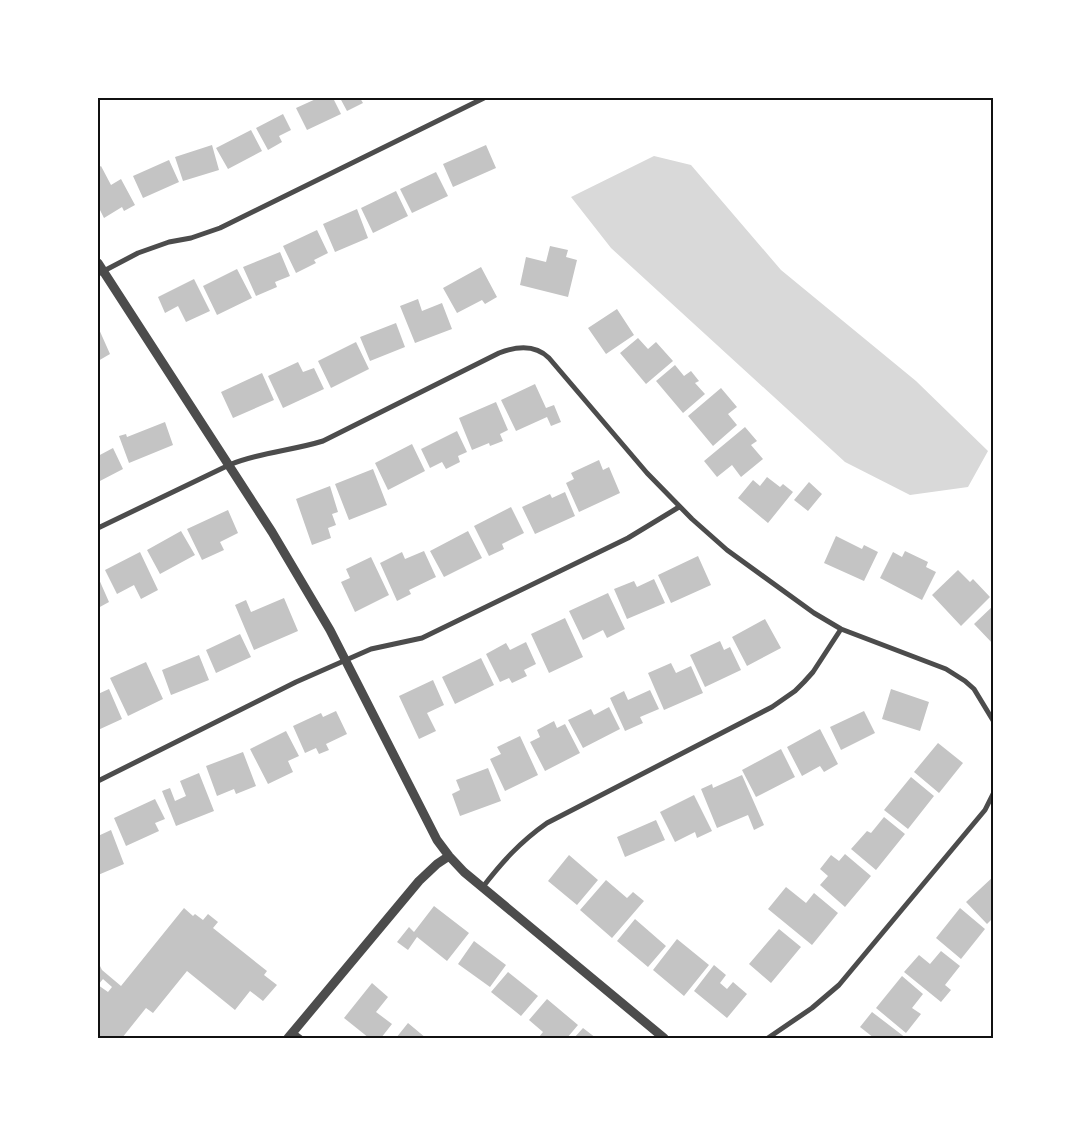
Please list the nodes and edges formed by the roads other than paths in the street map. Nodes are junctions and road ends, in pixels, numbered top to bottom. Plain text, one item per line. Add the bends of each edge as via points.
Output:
1 (484, 98) edge
2 (98, 263) edge
3 (100, 272) edge
4 (229, 465) junction
5 (679, 507) junction
6 (98, 528) edge
7 (841, 629) junction
8 (346, 660) junction
9 (993, 721) edge
10 (98, 781) edge
11 (994, 792) edge
12 (449, 856) junction
13 (482, 888) junction
14 (294, 1036) edge
15 (664, 1038) edge
16 (768, 1038) edge

1 - 3 street via 220,228 138,253
2 - 3 street
3 - 4 street
4 - 5 street via 271,451 300,448 323,441 500,353 529,347 549,358
4 - 6 street
4 - 8 street
5 - 7 street via 727,550 814,614
5 - 8 street via 628,538 422,638 371,649
7 - 9 street via 946,669 974,689
7 - 13 street via 813,672 795,692 547,823 506,858
8 - 10 street
8 - 12 street via 437,840
11 - 16 street via 985,810 839,986
12 - 13 street
12 - 14 street via 419,881
13 - 15 street

